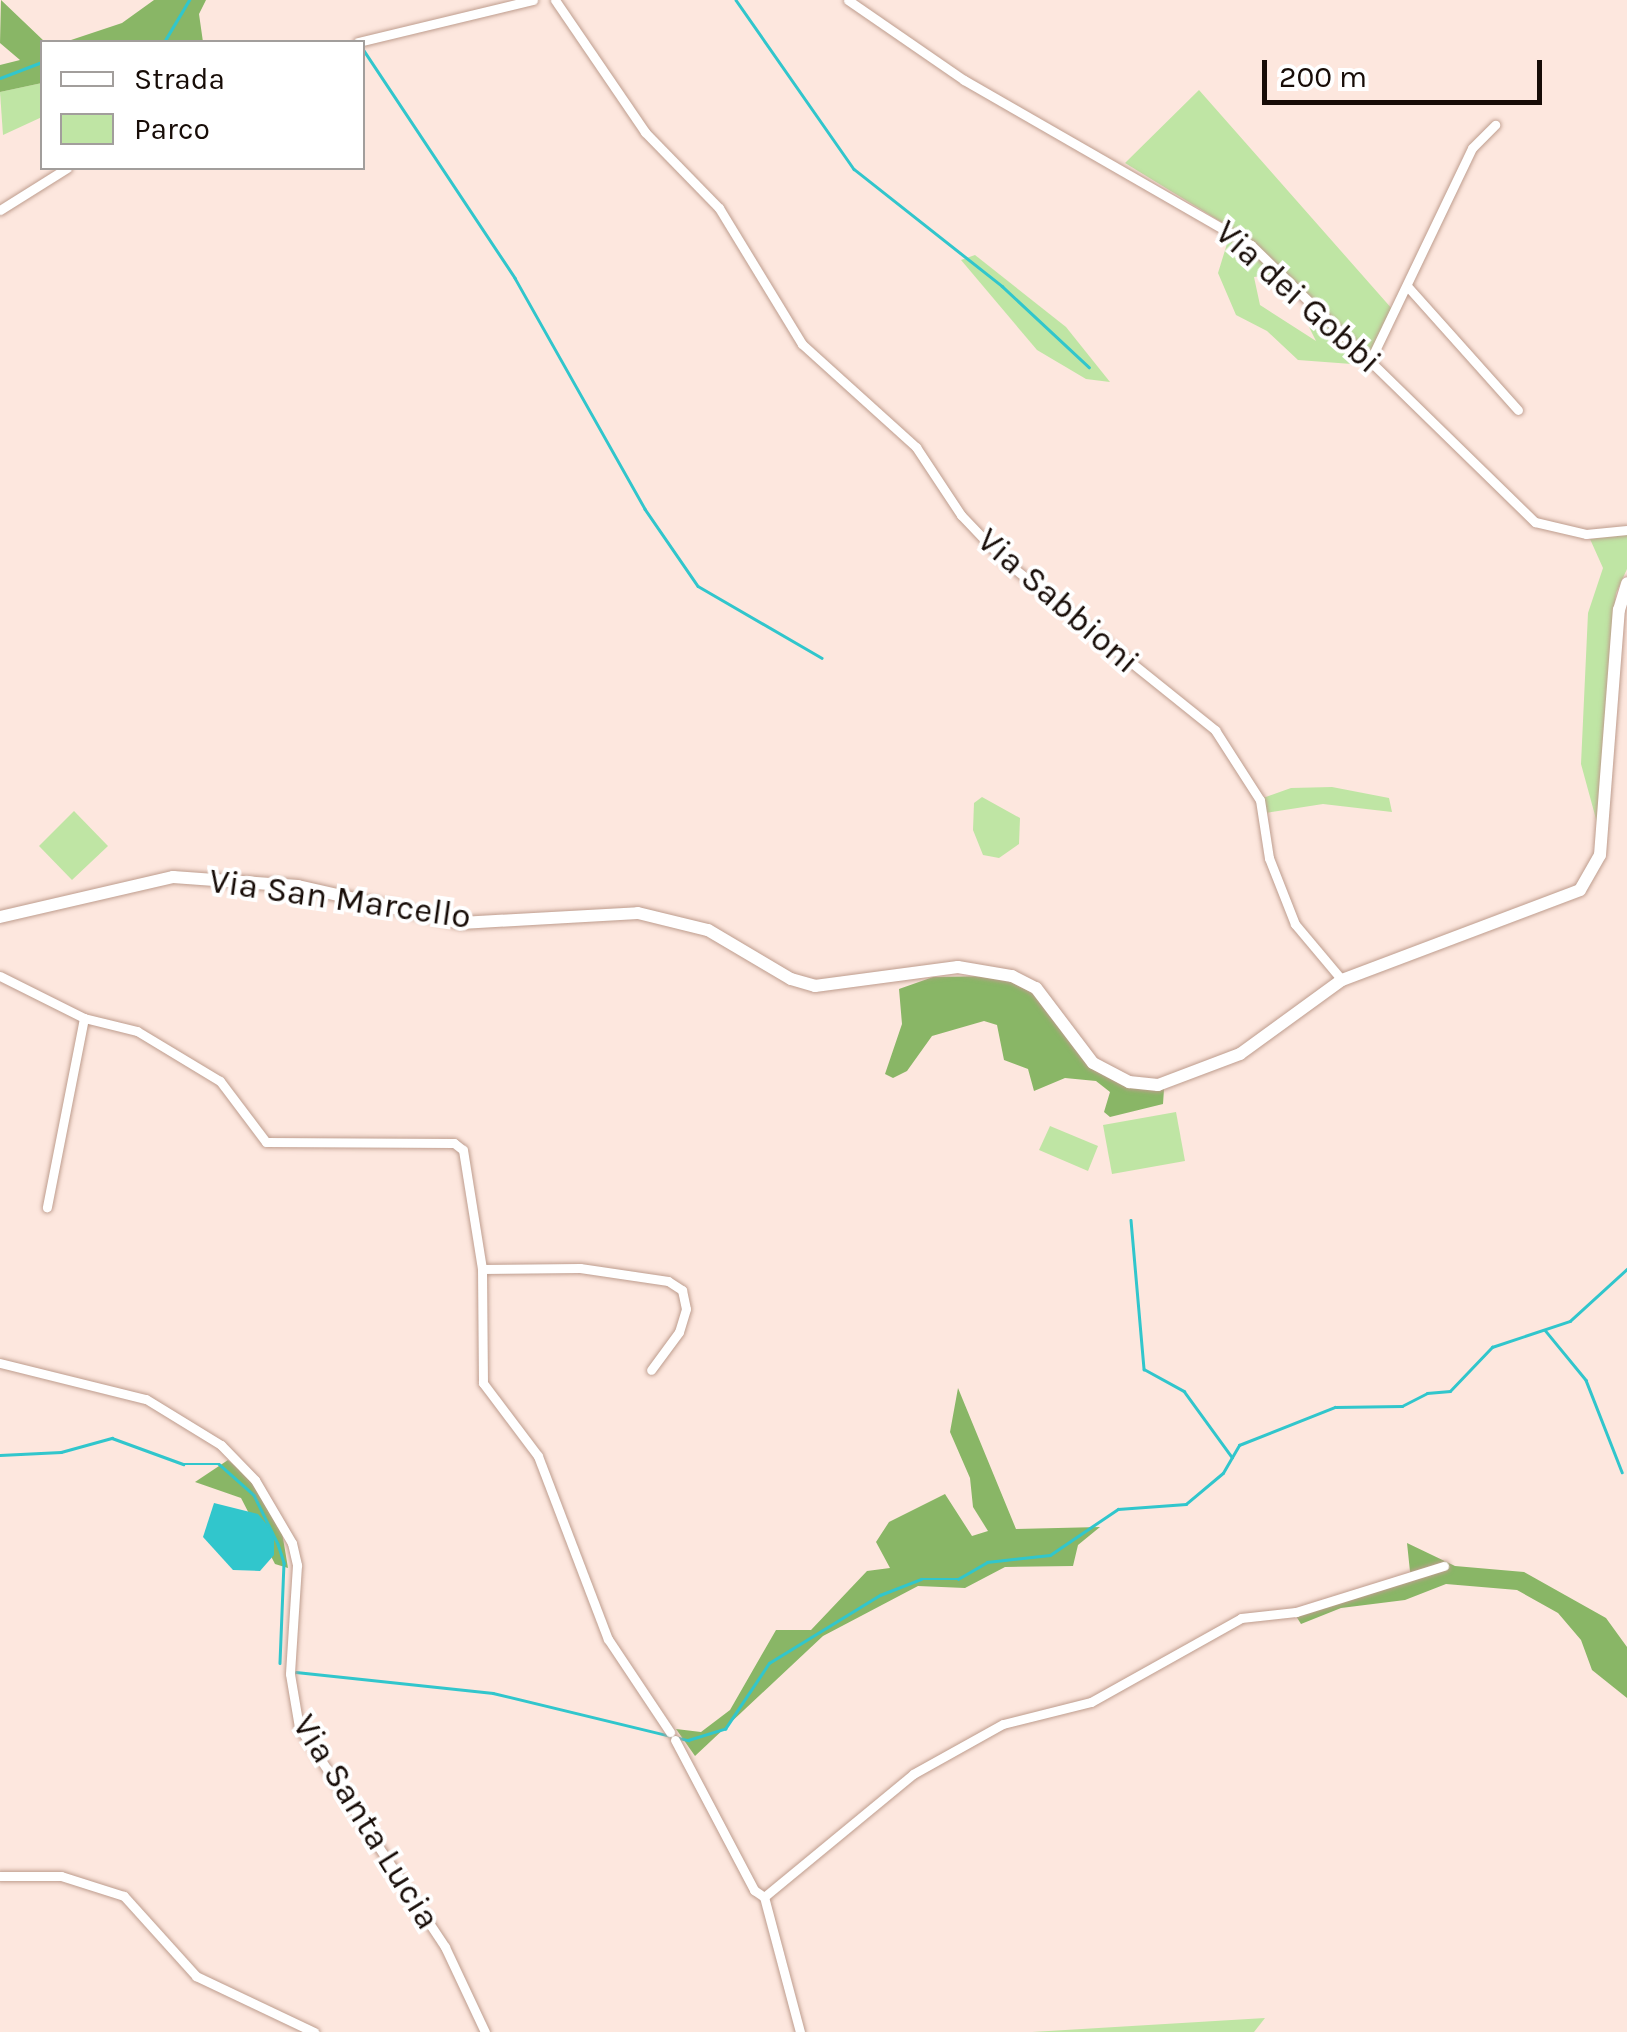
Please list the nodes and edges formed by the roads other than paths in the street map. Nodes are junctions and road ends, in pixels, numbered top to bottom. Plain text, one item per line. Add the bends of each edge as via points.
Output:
1 (533, 0) edge
2 (555, 0) edge
3 (848, 0) edge
4 (365, 40) edge
5 (1495, 125) dead end
6 (64, 170) edge
7 (0, 210) edge
8 (1408, 287) junction
9 (1370, 361) junction
10 (1518, 410) dead end
11 (1627, 530) edge
12 (1627, 582) edge
13 (0, 917) edge
14 (0, 976) edge
15 (1342, 980) junction
16 (84, 1018) junction
17 (48, 1207) dead end
18 (482, 1269) junction
19 (0, 1363) edge
20 (651, 1370) dead end
21 (1444, 1566) dead end
22 (0, 1876) edge
23 (764, 1897) junction
24 (314, 2032) edge
25 (485, 2032) edge
26 (800, 2032) edge

1 - 4 street
2 - 15 street, Via Sabbioni via 645,132 718,208 802,344 916,446 961,514 1005,561 1216,730 1260,800 1269,858 1295,924
3 - 9 street, Via dei Gobbi via 964,80 1212,217 1251,245
5 - 8 street via 1472,148
6 - 7 street
8 - 9 street
8 - 10 street
9 - 11 street, Via dei Gobbi via 1534,522 1586,534
12 - 15 main road, Via San Marcello via 1619,610 1600,855 1592,875 1561,900
13 - 15 main road, Via San Marcello via 150,879 207,878 298,886 461,923 638,913 708,930 815,986 958,967 990,970 1036,988 1082,1053 1105,1071 1158,1085 1240,1054
14 - 16 street
16 - 17 street
16 - 18 street via 137,1031 220,1081 266,1142 454,1142 463,1150
18 - 20 street via 580,1268 668,1280 682,1290 686,1308
18 - 23 street via 484,1383 538,1456 608,1639
19 - 25 street, Via Santa Lucia via 146,1400 221,1445 256,1480 292,1543 297,1565 290,1674 299,1727 445,1947
21 - 23 street via 1296,1612 1241,1618 1091,1702 974,1736 914,1774
22 - 24 street via 61,1876 124,1896 196,1976
23 - 26 street

